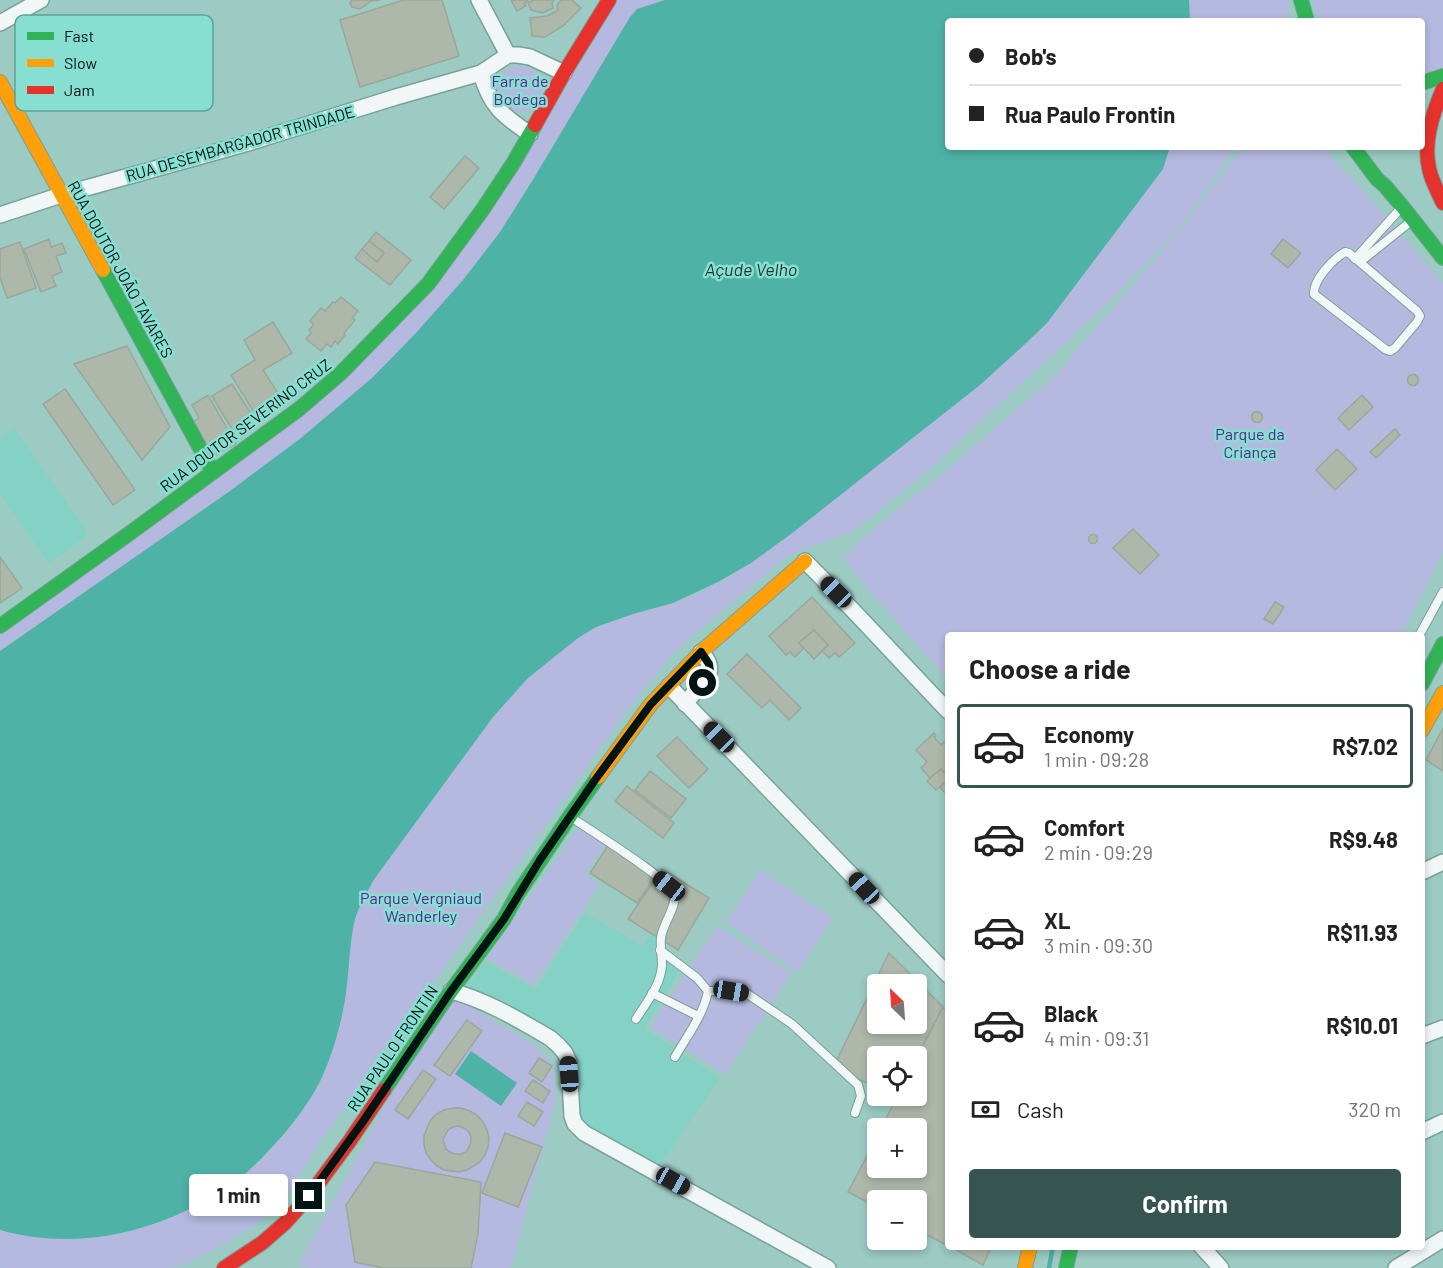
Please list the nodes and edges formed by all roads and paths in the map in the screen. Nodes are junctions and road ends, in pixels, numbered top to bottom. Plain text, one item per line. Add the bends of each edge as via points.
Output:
1 (41, 0) edge
2 (479, 0) edge
3 (609, 0) edge
4 (1301, 0) edge
5 (1306, 18) edge
6 (0, 23) edge
7 (508, 55) junction
8 (481, 73) junction
9 (564, 73) junction
10 (1443, 76) edge
11 (1425, 81) edge
12 (0, 82) edge
13 (1443, 89) edge
14 (15, 110) edge
15 (16, 111) edge
16 (530, 134) junction
17 (1355, 150) edge
18 (61, 195) junction
19 (1443, 203) edge
20 (1402, 206) junction
21 (0, 216) edge
22 (1413, 219) junction
23 (1443, 258) edge
24 (1357, 261) junction
25 (213, 472) junction
26 (805, 561) joint
27 (1443, 592) edge
28 (0, 626) edge
29 (1421, 632) edge
30 (1443, 644) edge
31 (701, 652) junction
32 (1425, 678) edge
33 (669, 686) junction
34 (1440, 701) edge
35 (685, 704) junction
36 (945, 708) edge
37 (1425, 725) edge
38 (570, 816) junction
39 (1443, 862) edge
40 (1425, 871) edge
41 (660, 950) junction
42 (945, 972) edge
43 (451, 991) junction
44 (708, 991) junction
45 (652, 993) junction
46 (698, 1016) junction
47 (636, 1019) dead end
48 (1443, 1028) edge
49 (1425, 1035) edge
50 (675, 1056) dead end
51 (855, 1113) dead end
52 (1443, 1122) edge
53 (1425, 1131) edge
54 (1443, 1239) edge
55 (1029, 1250) edge
56 (1070, 1250) edge
57 (1205, 1250) edge
58 (224, 1268) edge
59 (828, 1268) edge
60 (1024, 1268) edge
61 (1066, 1268) edge
62 (1221, 1268) edge
63 (1396, 1268) edge

1 - 6 street
2 - 7 street
3 - 9 main road, RUA DOUTOR SEVERINO CRUZ
4 - 5 main road
7 - 8 street, RUA DESEMBARGADOR TRINDADE
7 - 9 street via 530,57
8 - 16 street via 493,102
8 - 18 street, RUA DESEMBARGADOR TRINDADE
9 - 16 main road, RUA DOUTOR SEVERINO CRUZ
10 - 11 main road
12 - 14 main road, RUA DOUTOR JOÃO TAVARES
13 - 19 main road via 1429,133 1428,164
15 - 18 main road, RUA DOUTOR JOÃO TAVARES
16 - 25 main road, RUA DOUTOR SEVERINO CRUZ via 483,209 409,305 341,373
17 - 20 main road
18 - 21 street, RUA DESEMBARGADOR TRINDADE
18 - 25 main road, RUA DOUTOR JOÃO TAVARES
20 - 22 main road
20 - 24 lane
22 - 23 main road
22 - 24 lane
24 - 24 lane via 1349,253 1341,254 1316,281 1314,294 1390,351 1420,316
25 - 28 main road, RUA DOUTOR SEVERINO CRUZ
26 - 31 main road, RUA PAULO FRONTIN
26 - 36 street
27 - 29 lane
30 - 32 main road
31 - 33 main road, RUA PAULO FRONTIN
31 - 35 street via 710,672
33 - 35 street
33 - 38 main road, RUA PAULO FRONTIN via 651,704
34 - 37 main road
35 - 42 street
38 - 41 lane via 669,886 675,895 674,903 661,935
38 - 43 main road, RUA PAULO FRONTIN via 504,919
39 - 40 street
41 - 44 lane
41 - 45 lane via 662,966
43 - 58 main road, RUA PAULO FRONTIN via 309,1196 262,1243
43 - 59 street via 493,1007 558,1045 568,1062 572,1116 584,1132
44 - 46 lane
44 - 51 lane via 746,993 792,1024 858,1085 861,1096
45 - 46 lane
45 - 47 lane
46 - 50 lane
48 - 49 street
52 - 53 street
54 - 63 street
55 - 60 main road
56 - 61 main road
57 - 62 street

